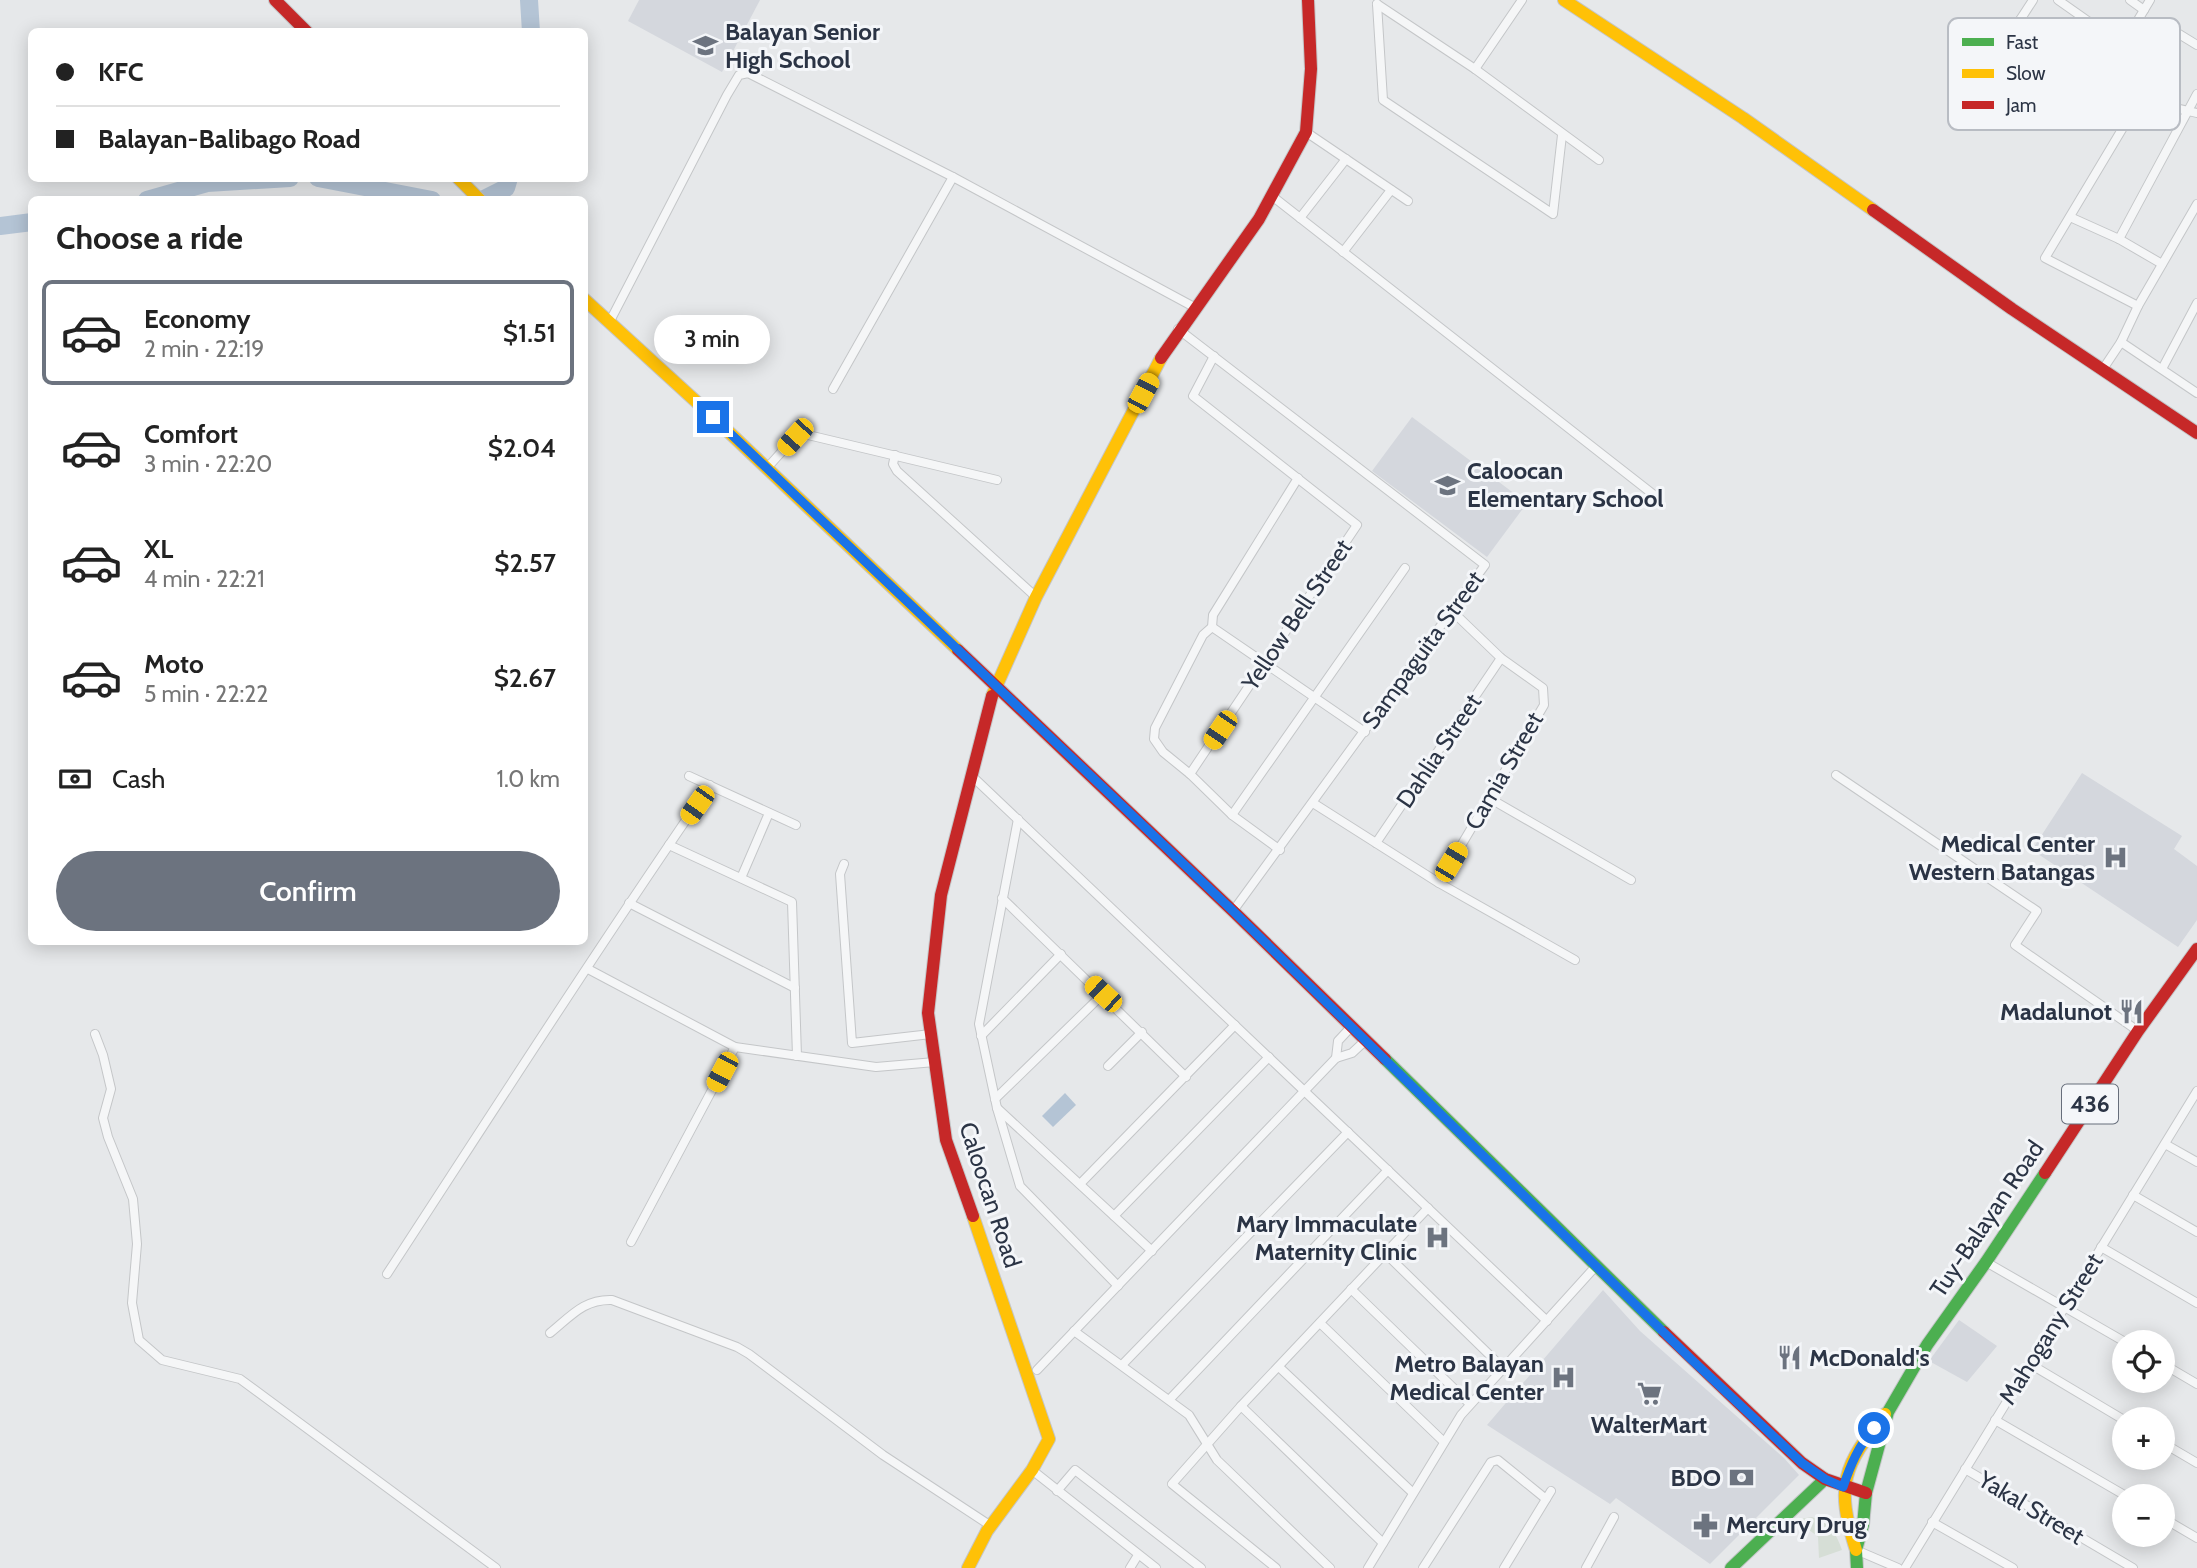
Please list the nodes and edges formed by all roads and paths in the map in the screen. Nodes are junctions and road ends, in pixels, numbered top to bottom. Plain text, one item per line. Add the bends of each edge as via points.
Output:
1 (275, 0) edge
2 (1308, 0) edge
3 (1522, 0) edge
4 (1564, 0) edge
5 (2033, 0) edge
6 (2058, 0) edge
7 (2130, 0) edge
8 (2150, 0) edge
9 (2144, 10) junction
10 (2021, 18) edge
11 (2084, 18) edge
12 (2139, 18) edge
13 (303, 28) edge
14 (2180, 35) edge
15 (2197, 45) edge
16 (1475, 69) junction
17 (2197, 94) edge
18 (2180, 109) edge
19 (2187, 111) junction
20 (2197, 113) edge
21 (2180, 124) edge
22 (2123, 130) edge
23 (2177, 130) edge
24 (1306, 132) junction
25 (1562, 135) junction
26 (1346, 159) junction
27 (1599, 160) dead end
28 (953, 177) junction
29 (462, 182) edge
30 (1391, 190) junction
31 (476, 196) edge
32 (1272, 196) junction
33 (1408, 201) dead end
34 (2196, 206) edge
35 (2070, 217) junction
36 (1300, 218) junction
37 (2119, 239) junction
38 (1343, 252) junction
39 (2162, 264) junction
40 (588, 303) edge
41 (2197, 303) edge
42 (2138, 306) junction
43 (1194, 307) junction
44 (609, 323) junction
45 (1178, 329) junction
46 (2121, 342) junction
47 (1214, 356) junction
48 (2103, 369) junction
49 (2162, 369) junction
50 (833, 389) dead end
51 (2197, 393) edge
52 (2197, 433) edge
53 (895, 455) junction
54 (767, 468) junction
55 (1297, 478) junction
56 (997, 480) dead end
57 (1654, 495) dead end
58 (1405, 568) dead end
59 (1036, 597) junction
60 (1452, 611) junction
61 (1212, 627) junction
62 (1501, 658) junction
63 (1265, 662) junction
64 (995, 686) junction
65 (1314, 698) junction
66 (1365, 732) junction
67 (1191, 774) junction
68 (1836, 775) dead end
69 (689, 776) dead end
70 (974, 778) dead end
71 (710, 785) junction
72 (1489, 798) junction
73 (1313, 803) junction
74 (769, 813) junction
75 (1232, 815) junction
76 (1018, 819) junction
77 (796, 825) dead end
78 (1376, 843) junction
79 (669, 845) junction
80 (1280, 850) junction
81 (844, 864) dead end
82 (741, 878) junction
83 (1631, 880) dead end
84 (1438, 883) junction
85 (1002, 898) junction
86 (629, 903) junction
87 (1233, 911) junction
88 (2197, 949) edge
89 (1061, 954) junction
90 (1575, 960) dead end
91 (588, 969) junction
92 (794, 988) junction
93 (1103, 994) junction
94 (1236, 1025) junction
95 (1352, 1026) junction
96 (2138, 1031) junction
97 (1142, 1032) junction
98 (95, 1034) dead end
99 (931, 1034) junction
100 (981, 1036) junction
101 (1366, 1040) junction
102 (735, 1047) junction
103 (797, 1056) junction
104 (1269, 1057) junction
105 (1336, 1058) junction
106 (935, 1062) junction
107 (1108, 1066) dead end
108 (1186, 1077) junction
109 (1305, 1091) junction
110 (2197, 1091) edge
111 (996, 1104) junction
112 (1348, 1132) junction
113 (2165, 1144) junction
114 (2197, 1162) edge
115 (1388, 1170) junction
116 (1080, 1184) junction
117 (2133, 1195) junction
118 (1428, 1208) junction
119 (1114, 1216) junction
120 (2197, 1232) edge
121 (631, 1242) dead end
122 (2101, 1247) junction
123 (1152, 1251) junction
124 (1385, 1254) junction
125 (1986, 1262) junction
126 (1596, 1266) junction
127 (387, 1274) dead end
128 (1118, 1286) junction
129 (1351, 1289) junction
130 (2197, 1303) edge
131 (2064, 1307) junction
132 (1547, 1321) junction
133 (1320, 1323) junction
134 (1074, 1331) junction
135 (550, 1333) dead end
136 (2112, 1335) edge
137 (2030, 1364) junction
138 (1122, 1365) junction
139 (1279, 1367) junction
140 (1504, 1369) junction
141 (1037, 1370) dead end
142 (2175, 1371) edge
143 (2197, 1384) edge
144 (1170, 1399) junction
145 (1470, 1404) junction
146 (1241, 1406) junction
147 (1888, 1412) junction
148 (2112, 1413) edge
149 (1995, 1420) junction
150 (1444, 1442) junction
151 (1208, 1444) junction
152 (2175, 1450) edge
153 (2197, 1463) edge
154 (1965, 1469) junction
155 (1032, 1470) junction
156 (1825, 1479) junction
157 (1843, 1487) junction
158 (2112, 1488) edge
159 (1058, 1491) junction
160 (1413, 1493) junction
161 (1866, 1493) junction
162 (1614, 1517) dead end
163 (1933, 1522) junction
164 (2175, 1525) edge
165 (991, 1526) junction
166 (2197, 1538) edge
167 (1383, 1543) junction
168 (1856, 1550) junction
169 (1138, 1555) junction
170 (496, 1568) edge
171 (968, 1568) edge
172 (1129, 1568) edge
173 (1156, 1568) edge
174 (1201, 1568) edge
175 (1276, 1568) edge
176 (1330, 1568) edge
177 (1368, 1568) edge
178 (1423, 1568) edge
179 (1504, 1568) edge
180 (1586, 1568) edge
181 (1731, 1568) edge
182 (1857, 1568) edge
183 (1898, 1568) edge
184 (1905, 1568) edge
185 (2013, 1568) edge
186 (2133, 1568) edge

1 - 13 main road
2 - 24 main road via 1311,69
3 - 16 street
4 - 48 main road via 1743,118
5 - 10 street
6 - 11 street
7 - 9 street
8 - 9 street
9 - 12 street
14 - 15 street
16 - 25 street
16 - 25 street via 1377,4 1383,100 1553,214
17 - 19 street
18 - 19 street
19 - 20 street
19 - 21 street
22 - 35 street
23 - 37 street
24 - 26 street
24 - 32 main road, Caloocan Road
25 - 27 street
26 - 30 street
26 - 36 street
28 - 43 street
28 - 44 street via 748,73 740,75
28 - 50 street
29 - 31 main road
30 - 33 street
30 - 38 street
32 - 36 street
32 - 43 main road, Caloocan Road
34 - 39 street
35 - 37 street
35 - 42 street via 2045,258
36 - 38 street
37 - 39 street
38 - 57 street
39 - 42 street
40 - 44 main road
41 - 49 street
42 - 46 street
43 - 45 main road, Caloocan Road
44 - 54 main road
45 - 47 street, Sampaguita Street
45 - 59 main road, Caloocan Road
46 - 48 street
46 - 49 street
47 - 55 street via 1193,396
47 - 60 street, Sampaguita Street via 1485,565
48 - 52 main road
49 - 51 street
53 - 54 street via 804,434 795,437
53 - 56 street
53 - 59 street via 897,471
54 - 64 main road
55 - 61 street via 1213,615
55 - 63 street, Yellow Bell Street via 1357,525
58 - 65 street
59 - 64 main road, Caloocan Road
60 - 62 street, Camia Street
60 - 66 street, Sampaguita Street
61 - 63 street
61 - 67 street via 1203,635 1154,739
62 - 72 street, Camia Street via 1544,688 1544,705
62 - 78 street, Dahlia Street
63 - 65 street
63 - 67 street, Yellow Bell Street
64 - 87 main road
64 - 99 main road, Caloocan Road via 941,895 928,1013
65 - 66 street
65 - 75 street
66 - 73 street, Sampaguita Street
67 - 75 street
68 - 96 street via 2037,911 2015,946
69 - 71 street
70 - 76 street
71 - 74 street
71 - 79 street
72 - 83 street
72 - 84 street, Camia Street
73 - 78 street
73 - 80 street, Sampaguita Street
74 - 77 street
74 - 82 street
75 - 80 street
76 - 85 street
76 - 94 street
78 - 84 street
79 - 82 street
79 - 86 street
80 - 87 street, Sampaguita Street
81 - 99 street via 840,874 852,1043
82 - 92 street via 792,902
84 - 90 street
85 - 89 street
85 - 100 street via 979,1024
86 - 91 street
86 - 92 street
87 - 95 main road
88 - 96 main road, Tuy-Balayan Road / 436
89 - 93 street
89 - 100 street
91 - 102 street
91 - 127 street
92 - 103 street
93 - 97 street
93 - 111 street
94 - 104 street
94 - 108 street
95 - 101 main road
95 - 105 street via 1338,1041
96 - 125 main road, Tuy-Balayan Road / 436
97 - 107 street
97 - 108 street
98 - 170 street via 111,1089 103,1118 133,1199 137,1244 132,1303 139,1340 162,1360 240,1379
99 - 106 main road, Caloocan Road
100 - 111 street
101 - 105 street via 1352,1054
101 - 126 main road
102 - 103 street
102 - 121 street
103 - 106 street via 876,1067
104 - 109 street
104 - 119 street
105 - 109 street
106 - 155 main road, Caloocan Road via 946,1140 1049,1439
108 - 116 street
109 - 112 street
109 - 123 street
110 - 113 street, Mahogany Street
111 - 116 street
111 - 128 street via 1020,1186
112 - 115 street
112 - 138 street
113 - 114 street
113 - 117 street, Mahogany Street
115 - 118 street
115 - 144 street
116 - 119 street
117 - 120 street
117 - 122 street, Mahogany Street
118 - 124 street
118 - 132 street
119 - 123 street
122 - 130 street
122 - 131 street, Mahogany Street
123 - 128 street
124 - 129 street
124 - 140 street
125 - 131 street
125 - 147 main road, Tuy-Balayan Road / 436 via 1916,1360
126 - 132 street
126 - 156 main road via 1802,1463
128 - 134 street
129 - 133 street
129 - 145 street
131 - 136 street
131 - 137 street, Mahogany Street
132 - 140 street
133 - 139 street
133 - 150 street
134 - 138 street
134 - 141 street
135 - 165 street via 587,1303 612,1300 737,1347 883,1455
137 - 148 street
137 - 149 street, Mahogany Street
138 - 144 street
139 - 146 street
139 - 160 street
140 - 145 street
142 - 143 street
144 - 151 street via 1189,1415
145 - 150 street
146 - 151 street
146 - 167 street
147 - 157 main road, Tuy-Balayan Road / 436 via 1860,1444
147 - 161 main road, Tuy-Balayan Road / 436
149 - 154 street, Mahogany Street
149 - 158 street
150 - 160 street
151 - 175 street via 1172,1484
151 - 176 street via 1217,1460
152 - 153 street
154 - 163 street, Mahogany Street
154 - 186 street, Yakal Street
155 - 159 street
155 - 165 main road, Caloocan Road
156 - 157 main road
156 - 181 main road
157 - 161 main road
157 - 168 main road, 436 via 1846,1519
159 - 169 street
159 - 174 street via 1075,1470
160 - 167 street
161 - 168 main road, 436
162 - 180 street
163 - 184 street, Mahogany Street
163 - 185 street
164 - 166 street
165 - 171 main road, Caloocan Road
167 - 177 street
168 - 182 main road, 436
168 - 183 street
169 - 172 street
169 - 173 street
178 - 179 street via 1491,1462 1498,1460 1548,1495

